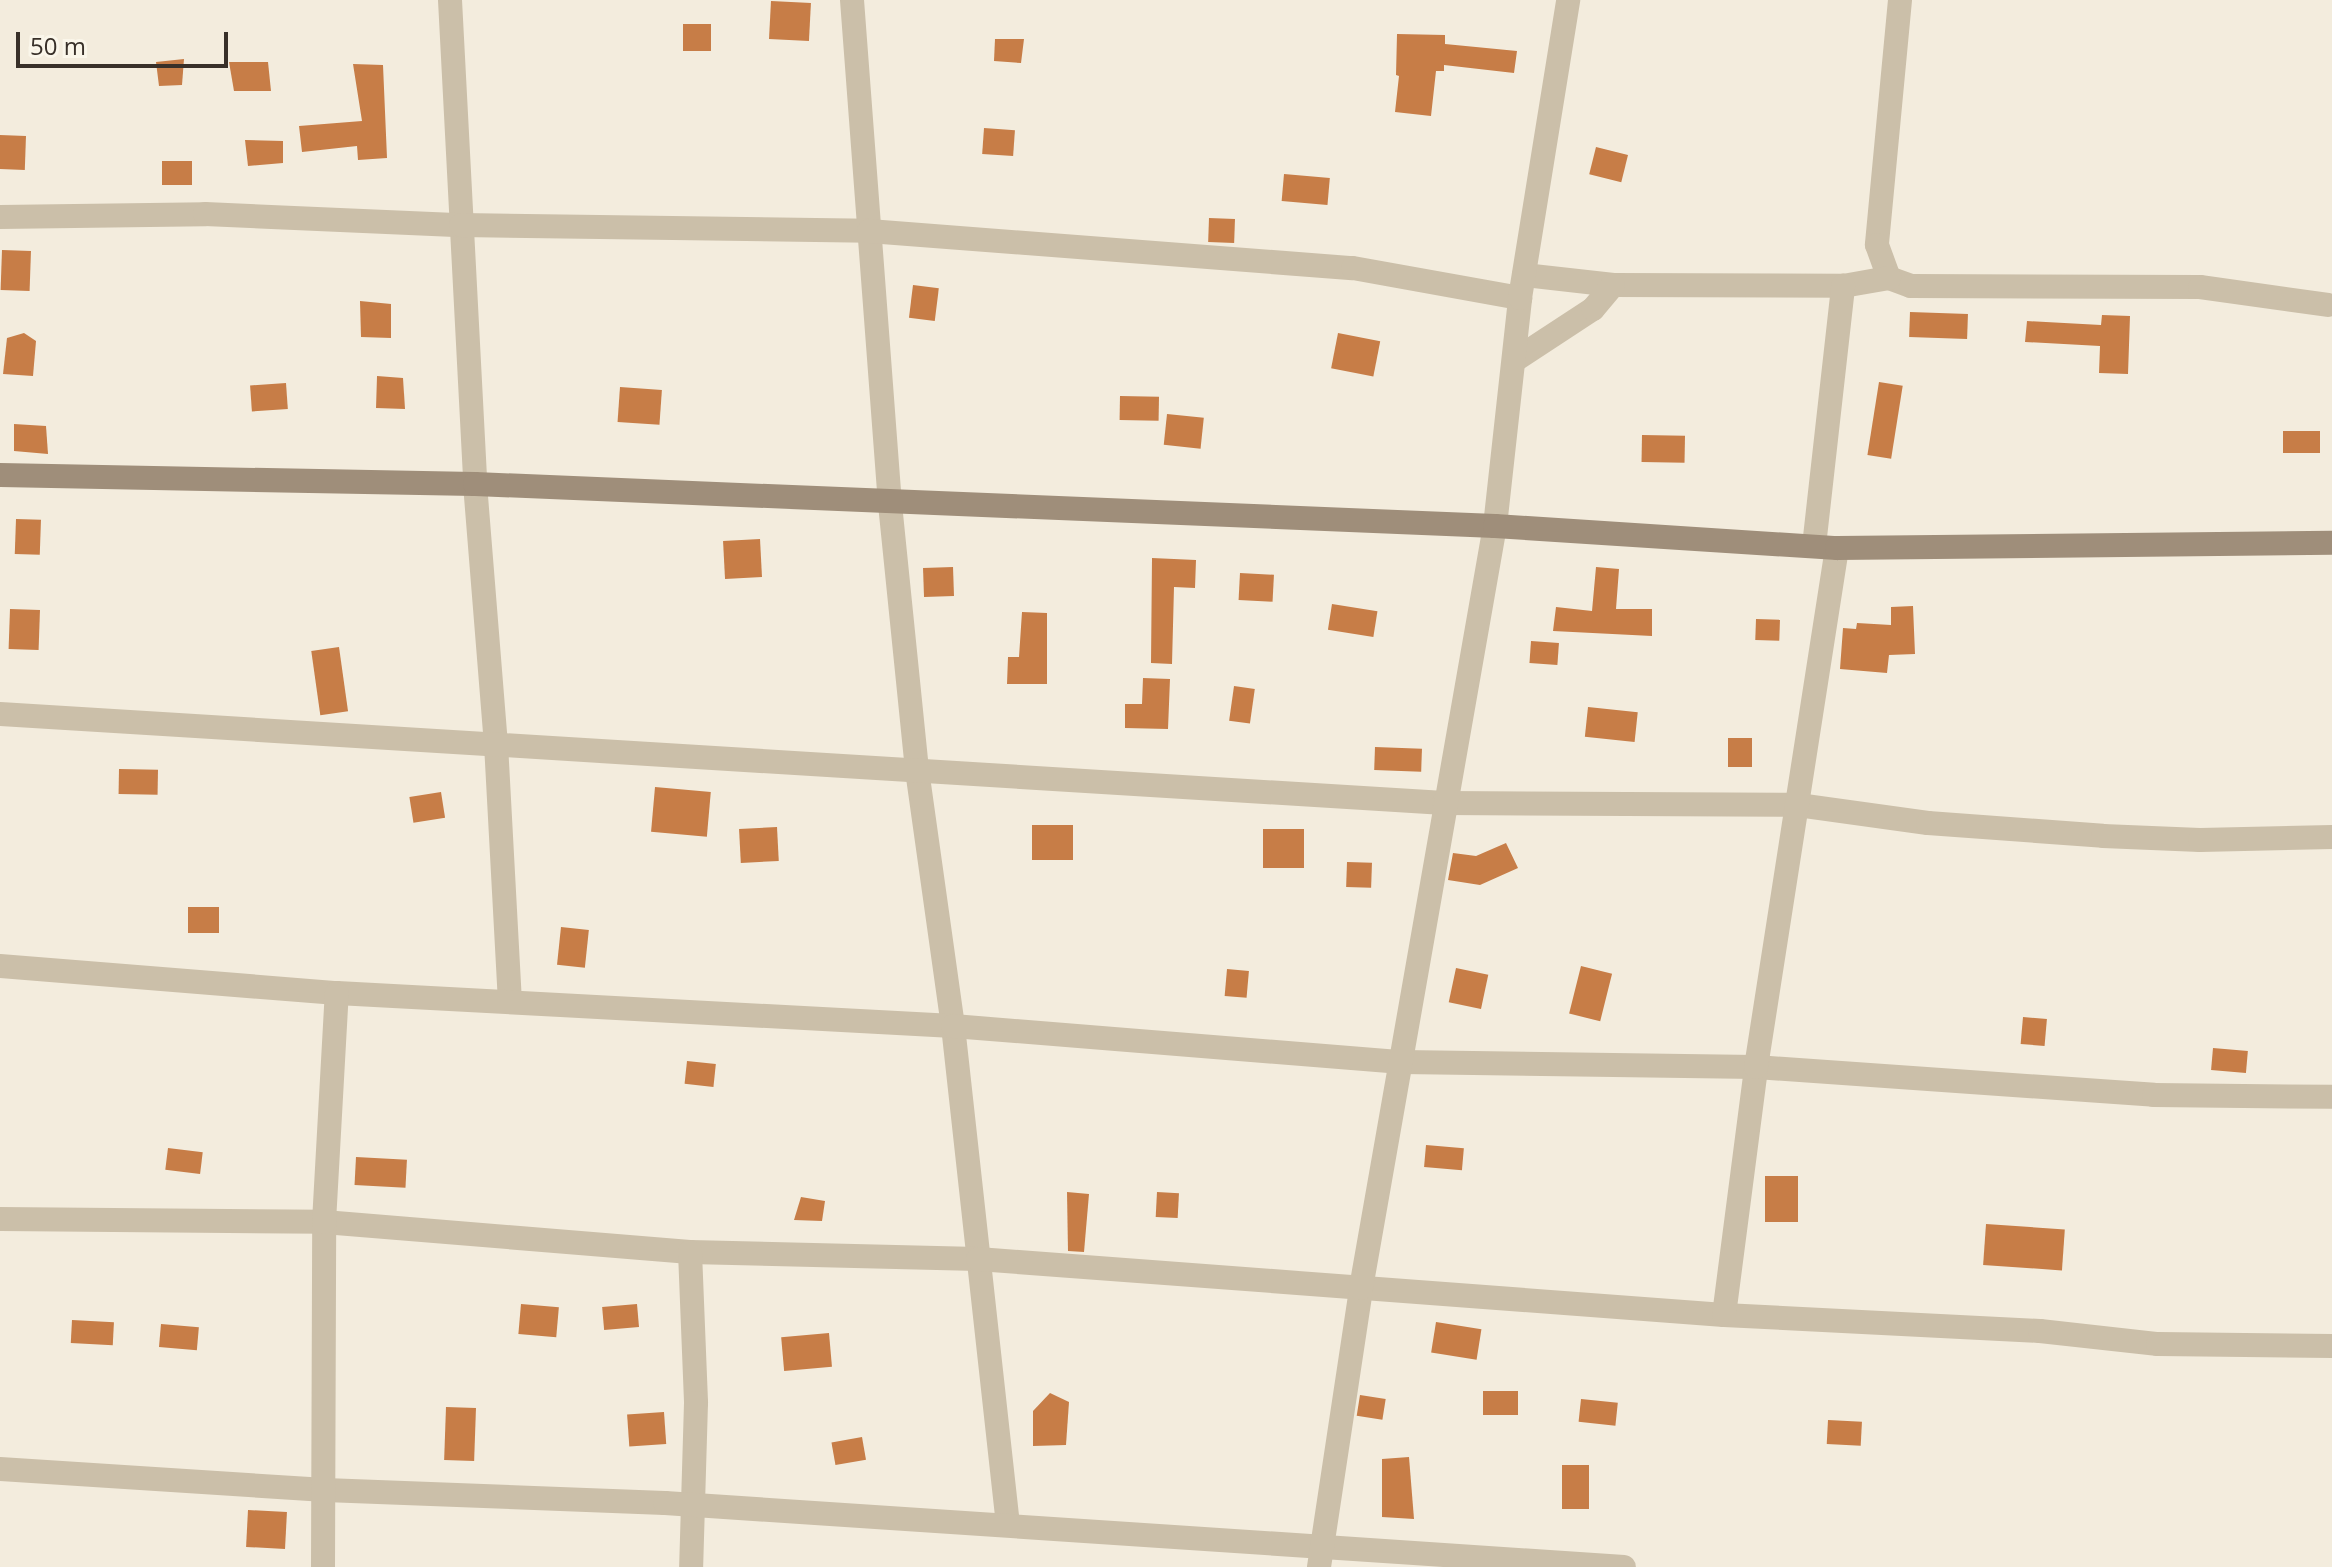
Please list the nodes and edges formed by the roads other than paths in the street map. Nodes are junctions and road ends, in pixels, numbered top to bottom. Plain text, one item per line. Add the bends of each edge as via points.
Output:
1 (450, 0) edge
2 (852, 0) edge
3 (1568, 0) edge
4 (1900, 0) edge
5 (0, 217) edge
6 (461, 225) junction
7 (869, 231) junction
8 (1889, 278) junction
9 (1613, 285) junction
10 (1522, 286) junction
11 (1843, 286) junction
12 (2328, 305) dead end
13 (1515, 360) junction
14 (0, 475) edge
15 (475, 484) junction
16 (890, 504) junction
17 (1495, 526) junction
18 (2332, 543) edge
19 (1826, 547) junction
20 (0, 714) edge
21 (496, 744) junction
22 (917, 770) junction
23 (1444, 803) junction
24 (1798, 805) junction
25 (2332, 837) edge
26 (0, 966) edge
27 (337, 993) junction
28 (510, 1000) junction
29 (953, 1026) junction
30 (1402, 1062) junction
31 (1756, 1067) junction
32 (2332, 1097) edge
33 (0, 1219) edge
34 (324, 1222) junction
35 (690, 1252) junction
36 (978, 1259) junction
37 (1361, 1288) junction
38 (1724, 1315) junction
39 (2332, 1346) edge
40 (0, 1469) edge
41 (325, 1490) junction
42 (693, 1505) junction
43 (1008, 1525) junction
44 (1320, 1556) edge
45 (323, 1567) edge
46 (691, 1567) edge
47 (1624, 1567) edge

1 - 6 street
2 - 7 street
3 - 10 street
4 - 8 street via 1877,245
5 - 6 street via 205,214
6 - 7 street
6 - 15 street
7 - 10 street
7 - 16 street
8 - 11 street
8 - 12 street via 1911,286 2200,287
9 - 10 street
9 - 11 street
9 - 13 street via 1593,309
10 - 13 street
11 - 19 street
13 - 17 street
14 - 15 street
15 - 16 street
15 - 21 street
16 - 17 street
16 - 22 street
17 - 19 street
17 - 23 street
18 - 19 street
19 - 24 street
20 - 21 street
21 - 22 street
21 - 28 street
22 - 23 street
22 - 29 street
23 - 24 street
23 - 30 street
24 - 25 street via 1928,823 2103,836
24 - 31 street
26 - 27 street
27 - 28 street
27 - 34 street
28 - 29 street
29 - 30 street
29 - 36 street
30 - 31 street
30 - 37 street
31 - 32 street via 2154,1095
31 - 38 street
33 - 34 street
34 - 35 street
34 - 41 street
35 - 36 street
35 - 42 street via 696,1403
36 - 37 street
36 - 43 street
37 - 38 street
37 - 44 street
38 - 39 street via 2040,1331 2158,1344
40 - 41 street
41 - 42 street
41 - 45 street
42 - 43 street
42 - 46 street
43 - 44 street
44 - 47 street

